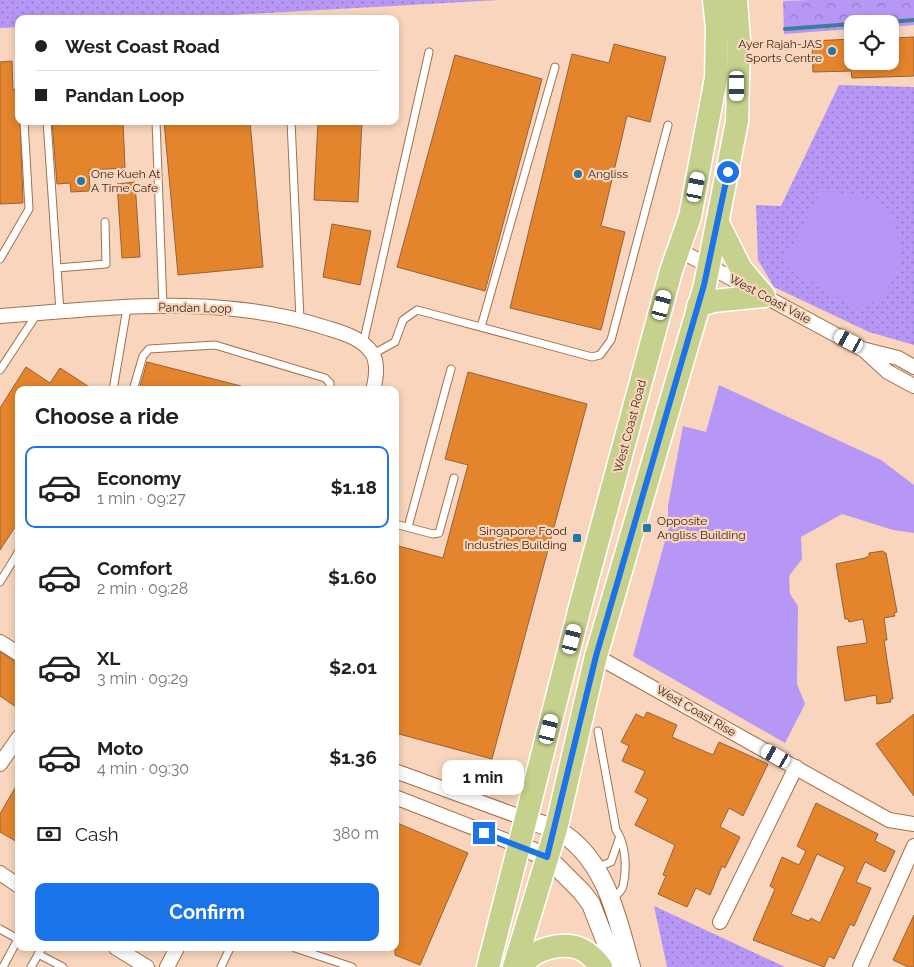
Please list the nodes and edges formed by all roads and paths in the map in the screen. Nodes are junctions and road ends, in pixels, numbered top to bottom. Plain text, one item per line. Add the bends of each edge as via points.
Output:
1 (714, 0) edge
2 (736, 0) edge
3 (429, 52) dead end
4 (554, 67) dead end
5 (24, 125) edge
6 (47, 125) edge
7 (156, 125) edge
8 (291, 125) edge
9 (668, 125) dead end
10 (105, 222) dead end
11 (718, 223) junction
12 (679, 250) junction
13 (0, 259) edge
14 (709, 266) junction
15 (57, 268) junction
16 (764, 296) junction
17 (163, 306) junction
18 (698, 306) junction
19 (127, 308) junction
20 (60, 312) junction
21 (38, 313) junction
22 (0, 316) edge
23 (300, 319) junction
24 (481, 327) junction
25 (862, 348) junction
26 (368, 349) junction
27 (914, 367) edge
28 (452, 369) dead end
29 (0, 370) edge
30 (114, 386) edge
31 (134, 386) edge
32 (330, 386) edge
33 (373, 386) edge
34 (914, 386) edge
35 (454, 478) dead end
36 (399, 525) edge
37 (408, 528) junction
38 (15, 558) edge
39 (0, 582) edge
40 (0, 642) edge
41 (15, 651) edge
42 (596, 656) junction
43 (598, 731) dead end
44 (15, 742) edge
45 (0, 764) edge
46 (796, 767) junction
47 (399, 771) edge
48 (399, 799) edge
49 (526, 819) junction
50 (914, 824) edge
51 (556, 829) junction
52 (620, 836) junction
53 (520, 846) junction
54 (914, 846) edge
55 (547, 857) junction
56 (593, 865) junction
57 (0, 873) edge
58 (15, 883) edge
59 (611, 901) junction
60 (720, 922) dead end
61 (0, 929) edge
62 (15, 936) edge
63 (15, 944) edge
64 (40, 951) edge
65 (121, 951) edge
66 (175, 951) edge
67 (229, 951) edge
68 (304, 951) edge
69 (3, 967) edge
70 (31, 967) edge
71 (62, 967) edge
72 (146, 967) edge
73 (167, 967) edge
74 (221, 967) edge
75 (352, 967) edge
76 (488, 967) edge
77 (514, 967) edge
78 (521, 967) edge
79 (602, 967) edge
80 (612, 967) edge
81 (631, 967) edge
82 (860, 967) edge

1 - 12 main road, West Coast Road via 716,78 690,217
2 - 11 main road via 739,40 737,121
3 - 26 lane
4 - 24 lane
5 - 13 lane via 29,209
6 - 15 lane
7 - 17 lane
8 - 23 lane
9 - 24 lane via 611,340 605,351 592,357
10 - 15 lane via 106,264
11 - 14 main road
11 - 16 main road via 742,269
12 - 14 street, West Coast Vale
12 - 49 main road, West Coast Road via 581,603
14 - 16 street, West Coast Vale
14 - 18 main road
15 - 20 lane
16 - 18 main road via 713,301
16 - 25 street, West Coast Vale
17 - 19 street, Pandan Loop
17 - 23 street, Pandan Loop via 209,305
18 - 42 main road
19 - 20 street, Pandan Loop
19 - 30 lane
20 - 21 street, Pandan Loop
21 - 22 street, Pandan Loop
21 - 29 lane
23 - 26 street, Pandan Loop via 348,335
24 - 26 lane via 417,310 403,320 394,342
25 - 27 street, West Coast Vale via 898,358
25 - 34 street, West Coast Vale via 888,372
26 - 33 street via 376,364
28 - 37 lane
31 - 32 lane via 143,356 149,349 209,344 325,378
35 - 37 lane via 439,533
36 - 37 lane
38 - 39 lane
40 - 41 street
42 - 46 street, West Coast Rise
42 - 51 main road
43 - 52 lane via 616,830
44 - 45 street
46 - 50 street, West Coast Rise via 889,820
46 - 60 street
47 - 49 street
48 - 53 street
49 - 51 street
49 - 53 main road, West Coast Road
51 - 55 main road
51 - 56 street via 567,836
52 - 56 lane via 611,862
52 - 59 lane via 625,860 623,888
53 - 55 street
53 - 76 main road, West Coast Road
54 - 82 street
55 - 77 main road
55 - 80 street via 591,904
56 - 59 street
57 - 58 street
59 - 81 street
61 - 62 lane
63 - 69 lane
64 - 70 lane
64 - 71 lane
65 - 72 street
66 - 73 street
67 - 74 lane
68 - 75 lane
78 - 79 main road via 533,955 544,950 571,946 582,950

